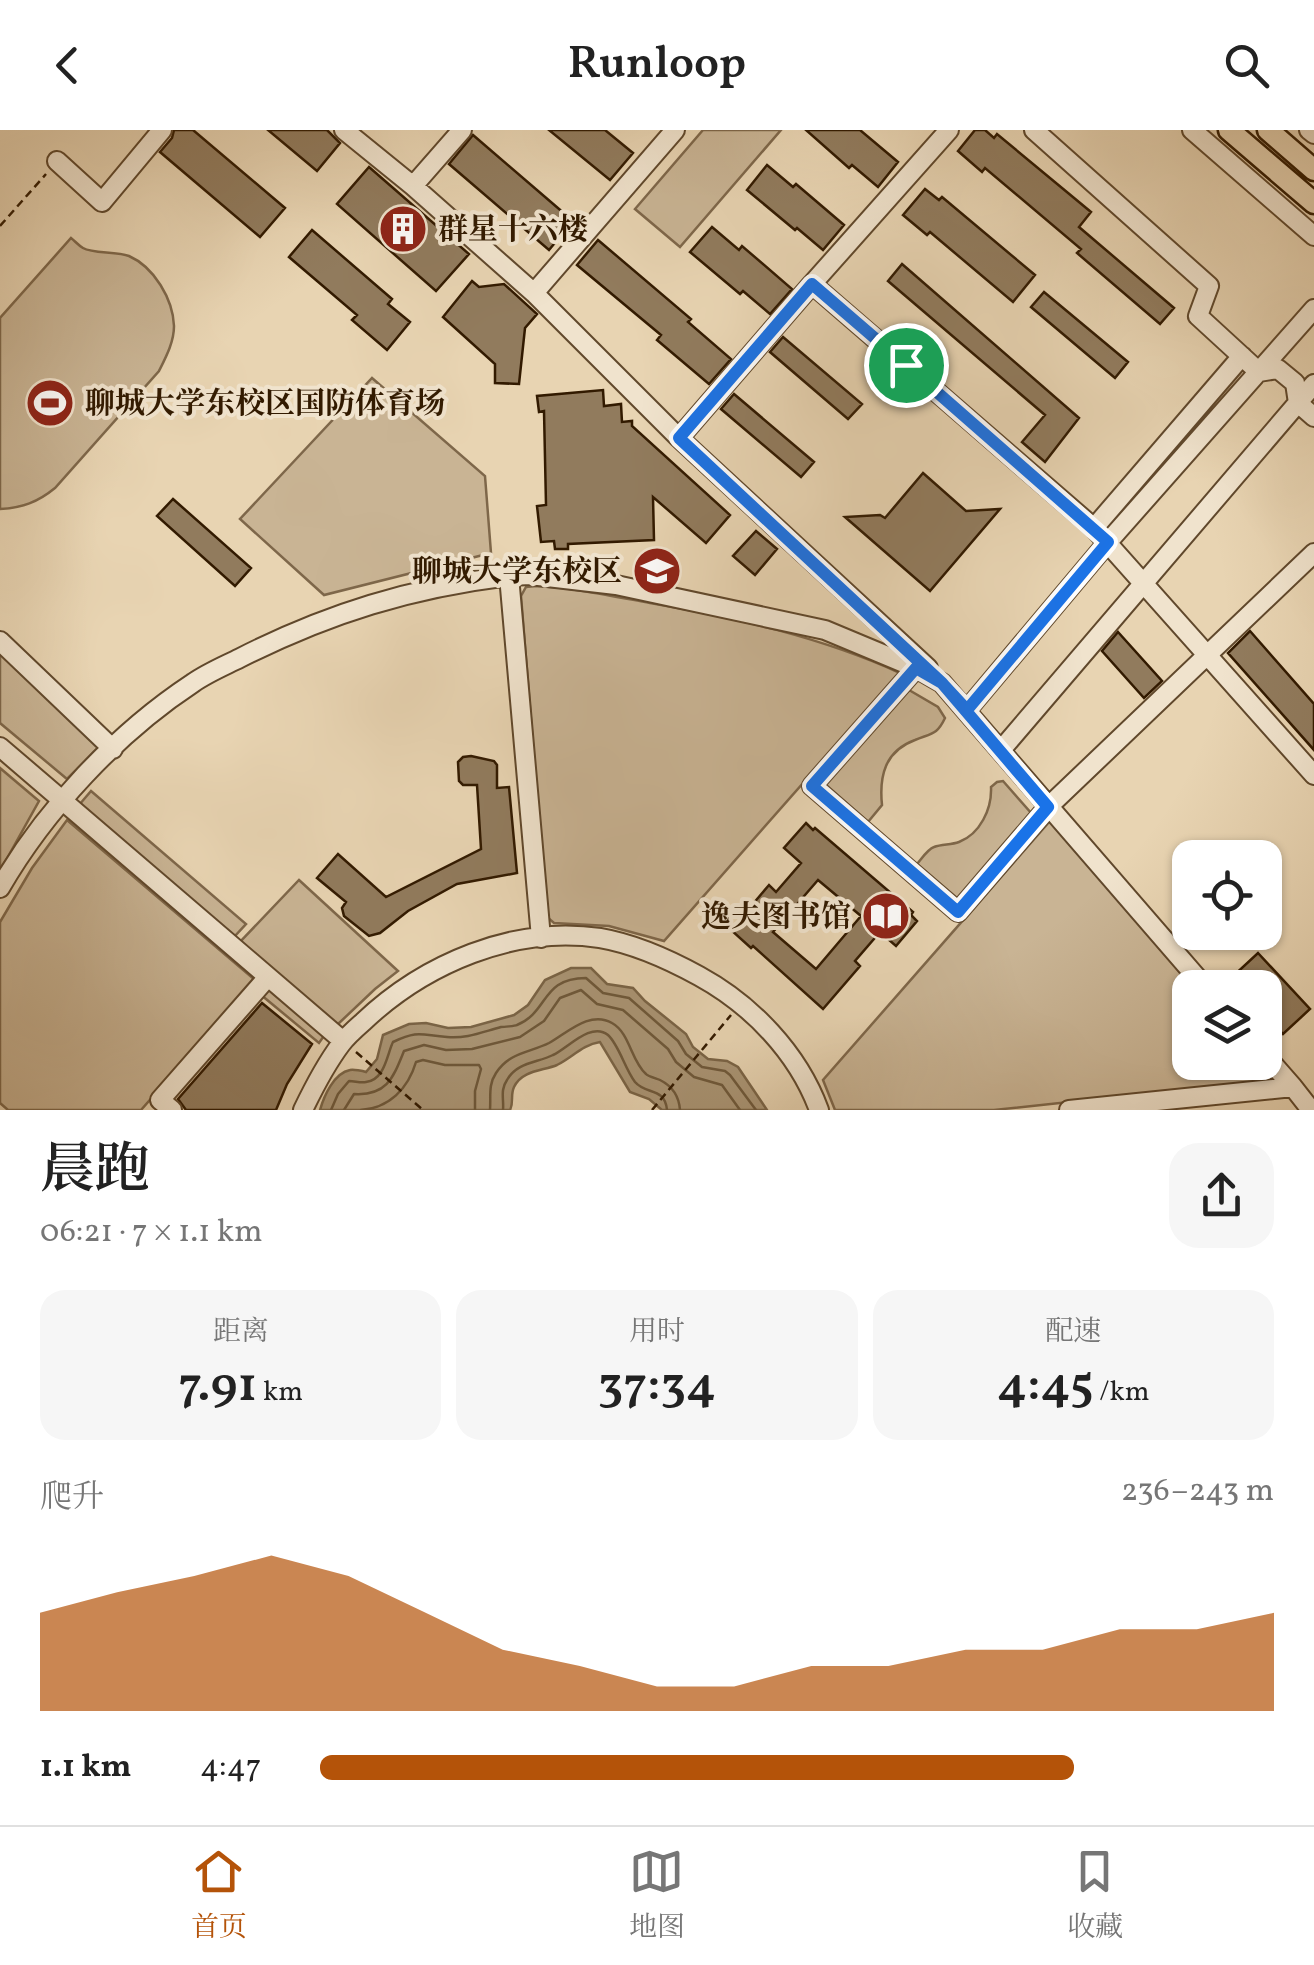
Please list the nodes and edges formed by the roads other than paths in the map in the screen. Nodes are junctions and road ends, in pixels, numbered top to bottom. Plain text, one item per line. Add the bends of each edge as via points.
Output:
1 (162, 130) edge
2 (344, 130) edge
3 (462, 130) edge
4 (675, 130) edge
5 (949, 130) edge
6 (1034, 130) edge
7 (1192, 130) edge
8 (1229, 130) edge
9 (1268, 130) edge
10 (366, 136) edge
11 (57, 161) road end
12 (1314, 170) edge
13 (413, 186) junction
14 (1314, 203) edge
15 (1314, 236) edge
16 (812, 284) junction
17 (534, 293) junction
18 (1314, 309) edge
19 (1242, 356) junction
20 (1258, 372) junction
21 (1314, 384) edge
22 (1298, 403) junction
23 (1314, 417) edge
24 (679, 438) junction
25 (1094, 528) junction
26 (1108, 542) junction
27 (1314, 553) edge
28 (510, 576) junction
29 (1144, 582) junction
30 (0, 641) edge
31 (900, 653) junction
32 (1207, 656) junction
33 (916, 668) junction
34 (942, 683) junction
35 (967, 710) junction
36 (0, 747) edge
37 (112, 748) junction
38 (1000, 750) junction
39 (1314, 774) edge
40 (64, 802) junction
41 (1048, 807) junction
42 (0, 888) edge
43 (541, 938) junction
44 (1190, 970) edge
45 (267, 978) junction
46 (343, 1041) junction
47 (1282, 1075) edge
48 (1292, 1087) junction
49 (172, 1110) edge
50 (303, 1110) edge
51 (819, 1110) edge
52 (1069, 1110) edge
53 (1312, 1110) edge

1 - 11 street via 102,202
2 - 10 street
3 - 13 street
4 - 17 street
5 - 16 street
6 - 19 street via 1208,286 1198,316
7 - 15 street
8 - 14 main road
9 - 12 main road
10 - 13 street
13 - 17 street
16 - 24 street
16 - 25 street
17 - 24 street
18 - 20 street
19 - 20 street
19 - 25 street
20 - 22 street via 1278,369 1295,383
20 - 26 street
21 - 22 street
22 - 23 street
22 - 29 street
24 - 31 street
25 - 26 street
26 - 29 street
26 - 35 street
27 - 32 street
28 - 31 street via 586,580 825,630
28 - 37 street via 392,596 342,612 195,681
28 - 43 street
29 - 32 street
29 - 38 street
30 - 37 street
31 - 33 street
31 - 34 street
32 - 39 street
32 - 41 street
33 - 34 street
33 - 41 street via 812,786 958,912
34 - 35 street
35 - 38 street
36 - 40 street
37 - 40 street
38 - 41 street
40 - 42 street
40 - 45 street
41 - 44 street
43 - 46 street via 460,957 424,975
43 - 51 street via 600,938 658,954 723,989 776,1037
45 - 46 street
45 - 49 street via 160,1100
46 - 50 street
47 - 48 street
48 - 52 street
48 - 53 street

